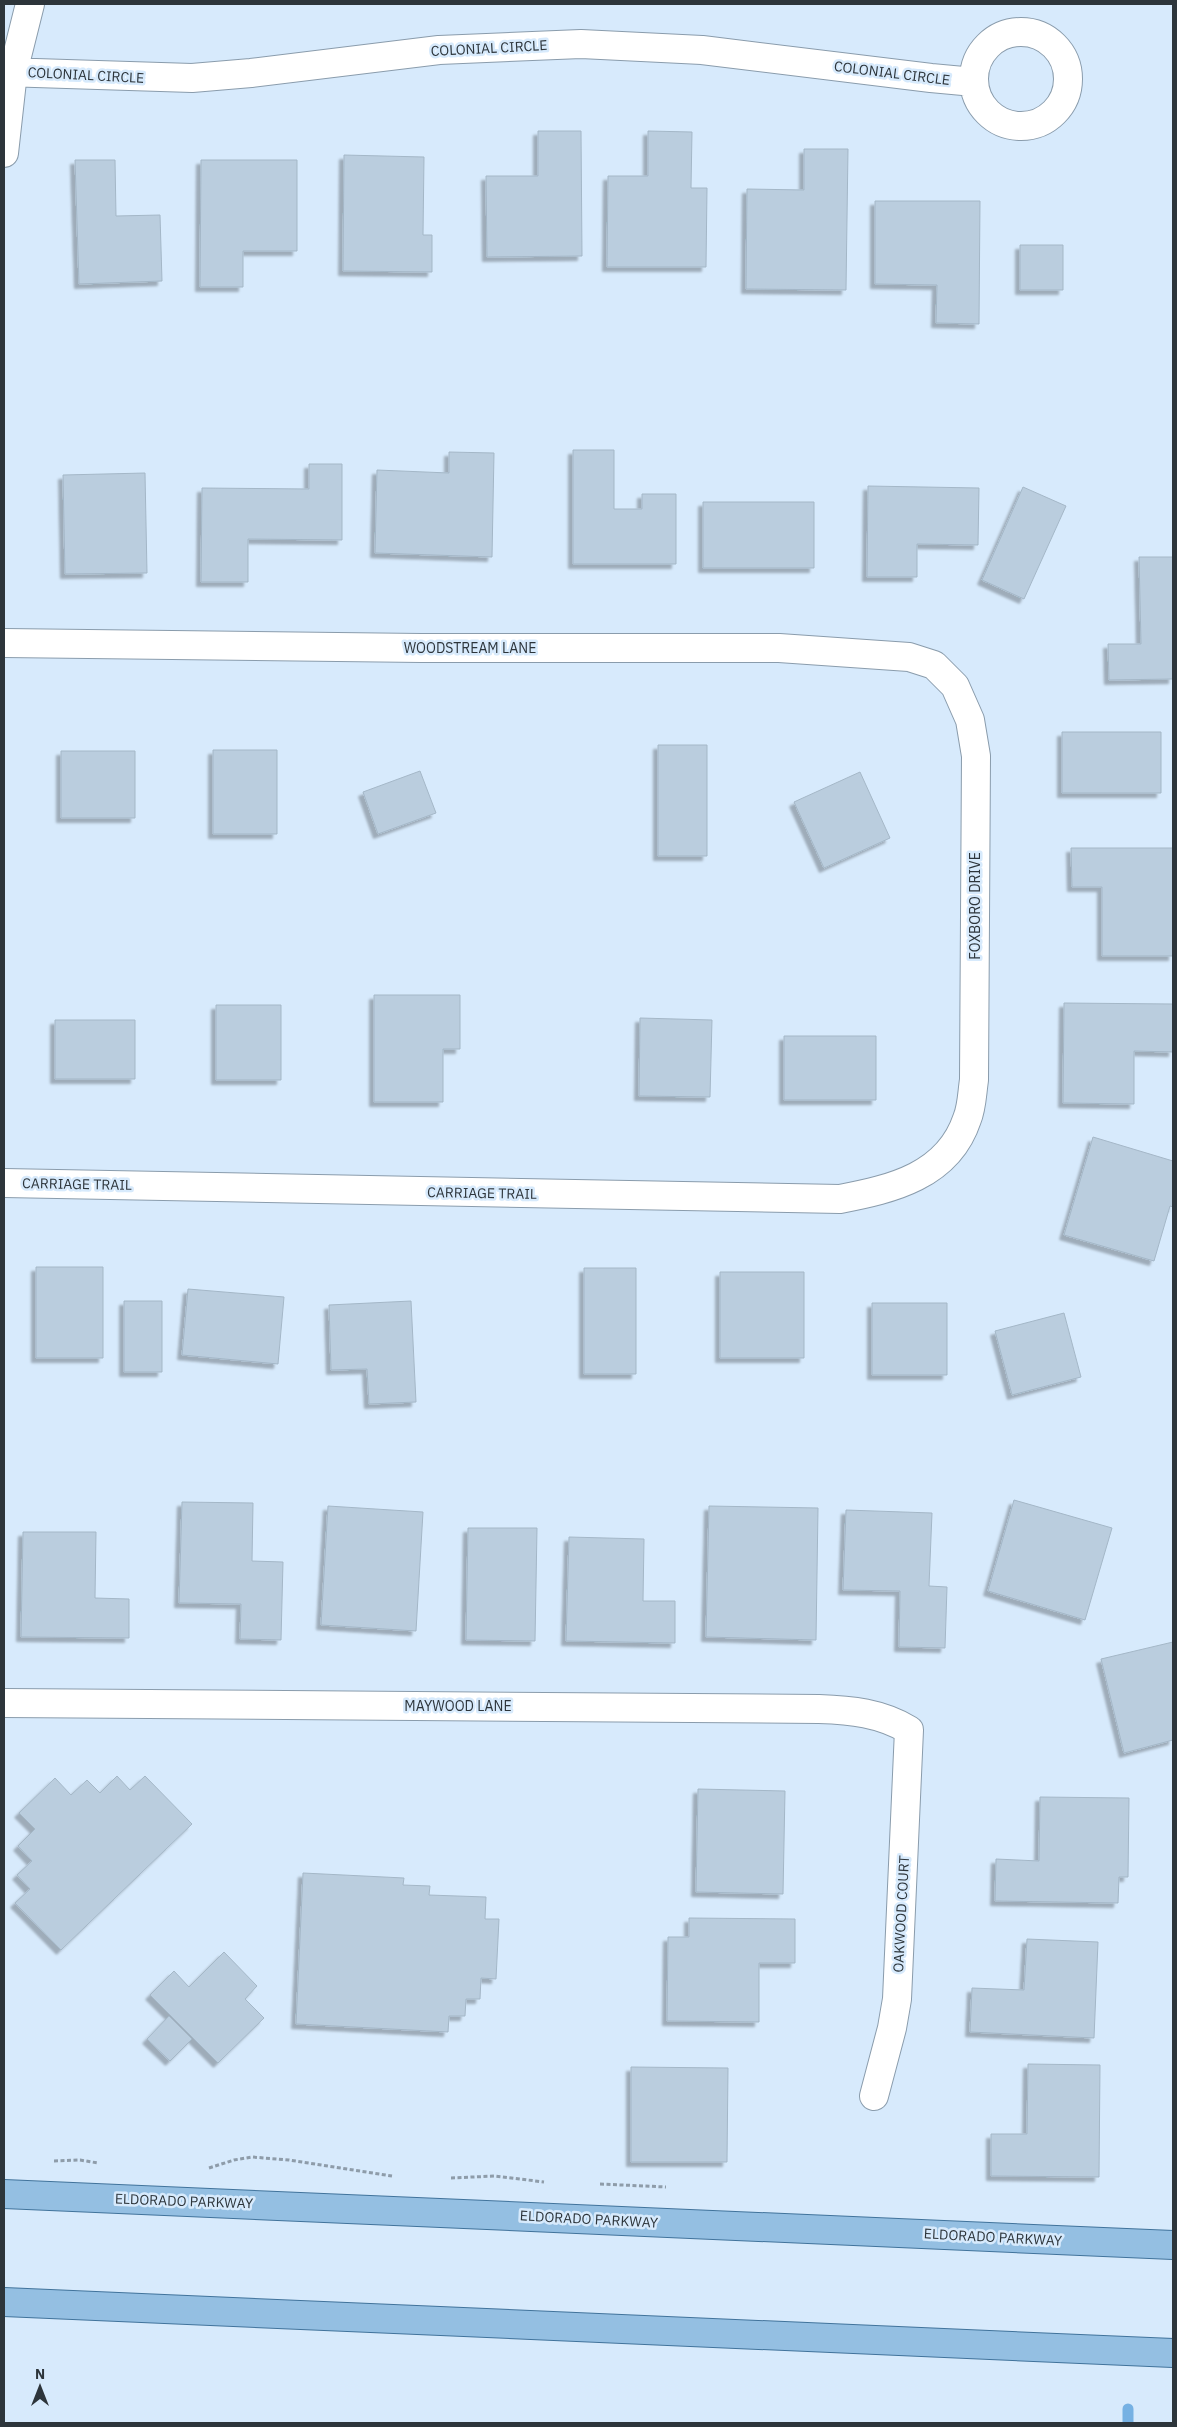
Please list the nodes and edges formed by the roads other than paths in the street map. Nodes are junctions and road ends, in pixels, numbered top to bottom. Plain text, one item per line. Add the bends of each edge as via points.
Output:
1 (30, 4) edge
2 (8, 72) edge
3 (974, 82) dead end
4 (4, 153) edge
5 (4, 643) edge
6 (934, 665) joint
7 (948, 1153) joint
8 (4, 1183) edge
9 (4, 1703) edge
10 (910, 1730) joint
11 (874, 2096) dead end
12 (4, 2194) edge
13 (1173, 2245) edge
14 (4, 2302) edge
15 (1173, 2353) edge

1 - 2 street
2 - 3 street, COLONIAL CIRCLE via 192,78 439,50 581,44 702,50
2 - 4 street
5 - 6 street, WOODSTREAM LANE via 778,648 909,657
6 - 7 street, FOXBORO DRIVE via 955,686 970,720 976,756 974,1080 968,1119
7 - 8 street, CARRIAGE TRAIL via 917,1177 884,1191 840,1199
9 - 10 street, MAYWOOD LANE via 842,1710 882,1717
10 - 11 street, OAKWOOD COURT via 897,1999
12 - 13 main road, ELDORADO PARKWAY
14 - 15 main road

